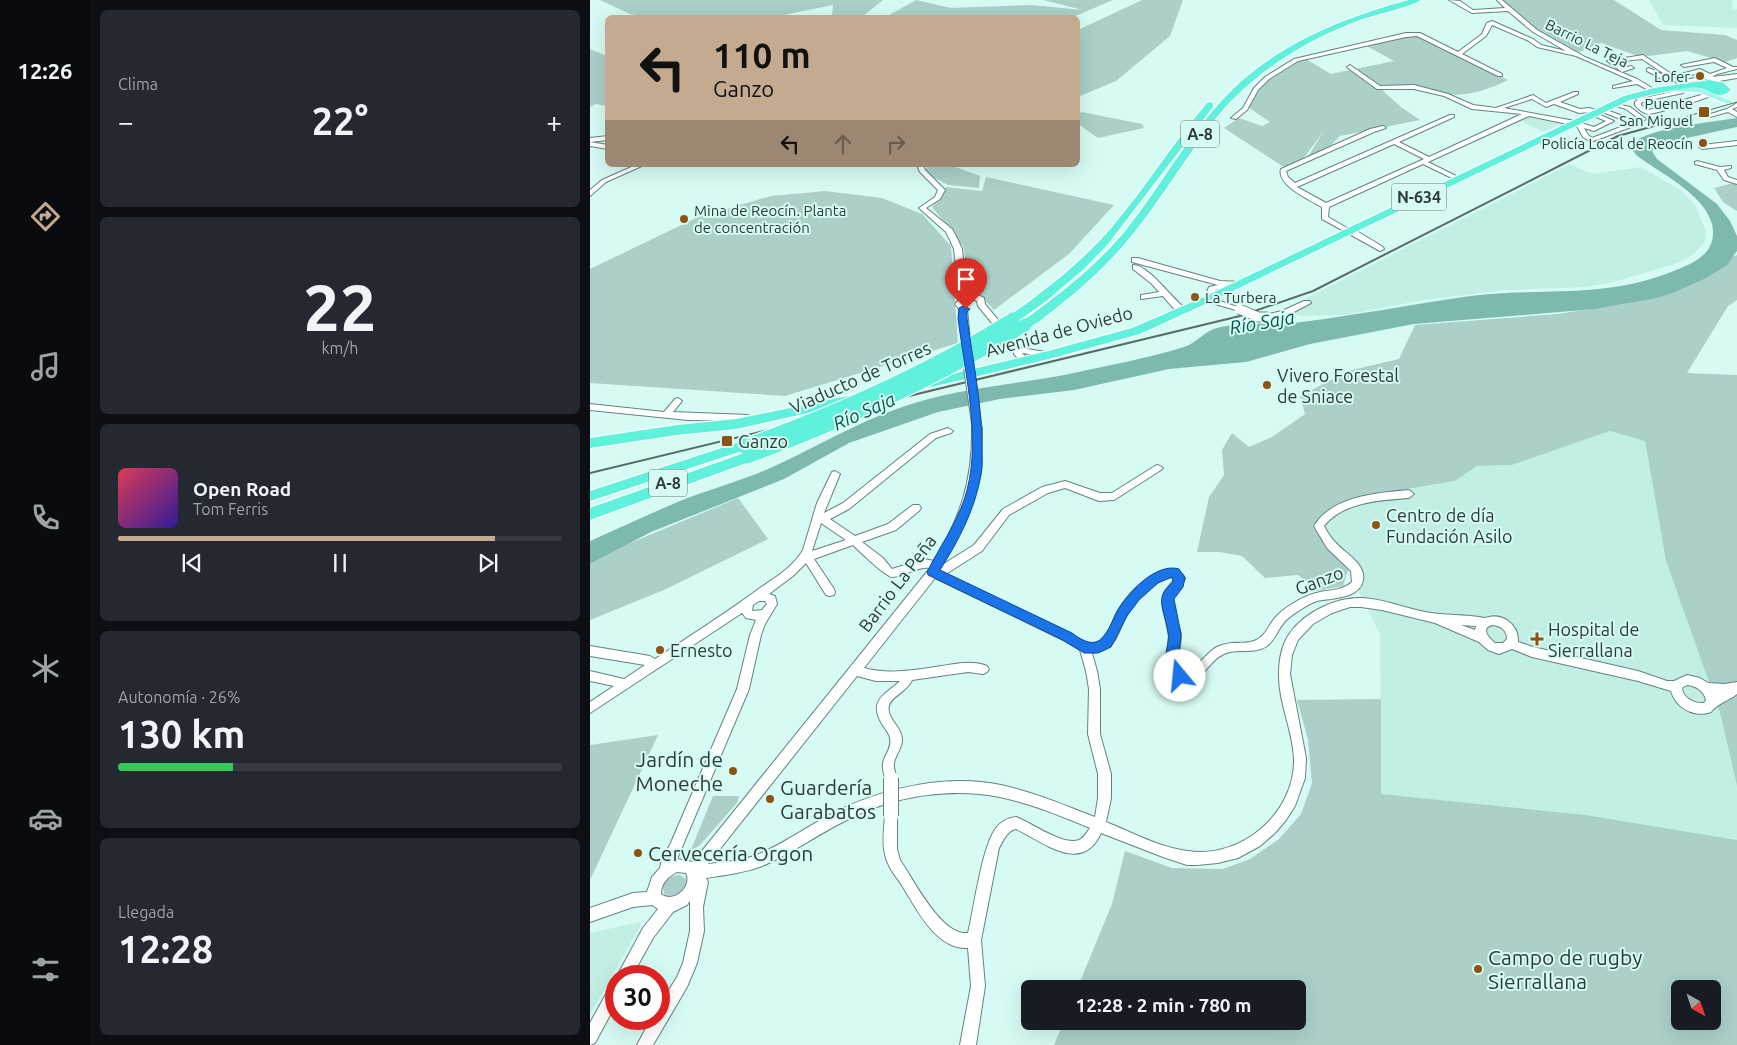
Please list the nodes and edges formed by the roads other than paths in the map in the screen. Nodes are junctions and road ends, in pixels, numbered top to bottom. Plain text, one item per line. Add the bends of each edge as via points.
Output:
1 (1398, 0) edge
2 (1416, 0) edge
3 (1450, 0) edge
4 (1499, 0) edge
5 (1509, 9) junction
6 (1472, 12) junction
7 (1489, 24) junction
8 (1458, 54) junction
9 (1577, 55) junction
10 (1684, 65) dead end
11 (1350, 67) dead end
12 (1735, 68) edge
13 (1644, 71) junction
14 (1500, 75) dead end
15 (1683, 75) dead end
16 (1737, 79) edge
17 (1635, 80) junction
18 (1614, 87) dead end
19 (1657, 90) junction
20 (1718, 91) edge
21 (1681, 92) dead end
22 (1576, 93) dead end
23 (1630, 97) junction
24 (1643, 100) junction
25 (1555, 102) junction
26 (1615, 104) junction
27 (1498, 109) junction
28 (1599, 113) junction
29 (1528, 114) junction
30 (1710, 115) dead end
31 (1737, 115) edge
32 (1452, 116) dead end
33 (1234, 118) dead end
34 (1637, 123) junction
35 (1582, 125) junction
36 (1383, 128) dead end
37 (605, 138) edge
38 (590, 140) edge
39 (1395, 142) junction
40 (1737, 143) edge
41 (590, 144) edge
42 (605, 146) edge
43 (1702, 147) dead end
44 (1427, 160) junction
45 (1697, 163) dead end
46 (1735, 166) edge
47 (636, 167) edge
48 (921, 167) edge
49 (1720, 169) junction
50 (1458, 179) junction
51 (1737, 182) edge
52 (1294, 186) junction
53 (590, 194) edge
54 (1326, 206) junction
55 (1348, 231) junction
56 (1380, 249) dead end
57 (1200, 277) junction
58 (1227, 287) junction
59 (1165, 293) junction
60 (967, 297) junction
61 (1212, 297) junction
62 (1144, 298) dead end
63 (1307, 303) dead end
64 (981, 304) junction
65 (963, 308) junction
66 (1237, 308) junction
67 (1183, 310) junction
68 (1019, 322) junction
69 (1020, 353) junction
70 (678, 401) dead end
71 (590, 407) edge
72 (666, 415) junction
73 (686, 423) junction
74 (948, 431) dead end
75 (590, 443) edge
76 (743, 450) junction
77 (1158, 468) dead end
78 (835, 474) dead end
79 (590, 491) edge
80 (1409, 494) dead end
81 (590, 496) edge
82 (916, 508) dead end
83 (590, 509) edge
84 (590, 514) edge
85 (820, 519) junction
86 (853, 542) junction
87 (806, 558) junction
88 (935, 570) junction
89 (778, 583) junction
90 (830, 592) dead end
91 (771, 599) junction
92 (754, 609) junction
93 (1435, 618) junction
94 (1479, 622) junction
95 (1482, 638) junction
96 (1512, 644) junction
97 (1084, 647) junction
98 (590, 651) edge
99 (653, 666) junction
100 (983, 669) dead end
101 (854, 670) junction
102 (590, 676) edge
103 (906, 676) junction
104 (1638, 676) junction
105 (624, 685) junction
106 (1676, 686) junction
107 (1706, 688) junction
108 (1680, 699) junction
109 (1712, 701) junction
110 (590, 708) edge
111 (1098, 826) junction
112 (724, 833) junction
113 (712, 850) junction
114 (725, 869) junction
115 (688, 874) junction
116 (659, 898) junction
117 (590, 915) edge
118 (974, 940) junction
119 (630, 965) edge
120 (605, 1010) edge
121 (590, 1038) edge
122 (645, 1045) edge
123 (968, 1045) edge

1 - 68 highway, A-8 via 1312,32 1242,74 1200,116 1100,247
2 - 68 highway, A-8 via 1325,32 1253,76 1217,112 1112,252 1074,288
3 - 6 street
4 - 5 street, Barrio La Teja
5 - 6 street
5 - 9 street, Barrio La Teja via 1535,32
6 - 7 street
7 - 8 street via 1484,35
7 - 9 street via 1518,34 1539,46
8 - 14 street
8 - 33 street via 1414,34 1296,60 1267,78 1256,89 1245,109
9 - 17 street, Barrio La Teja
10 - 12 street via 1715,60
11 - 27 street via 1379,88 1414,88 1446,95 1472,106
12 - 20 street
13 - 13 street, Barrio La Teja via 1636,62 1624,63 1631,68 1622,70 1610,60 1643,58 1668,74 1660,76
13 - 17 street, Barrio La Teja
15 - 20 street via 1700,71
16 - 20 highway
16 - 20 street
17 - 18 street, Barrio La Teja
17 - 19 street, Barrio La Teja
19 - 20 main road, N-634
19 - 20 highway, N-634 via 1685,86
19 - 23 highway, N-634
20 - 24 street via 1649,112 1638,105
20 - 30 street
20 - 31 street
21 - 24 street
22 - 25 street
23 - 24 street
23 - 26 highway, N-634
25 - 27 street via 1546,105 1533,97
25 - 28 street via 1578,111
26 - 28 highway, N-634
26 - 34 street via 1628,108 1643,119
27 - 29 street
28 - 34 street
28 - 35 highway, N-634
28 - 35 street via 1611,121 1598,128
29 - 35 street
29 - 44 street
32 - 39 street
34 - 35 street via 1591,140 1585,136
35 - 50 highway, N-634
36 - 52 street via 1283,170 1286,179
37 - 38 street
39 - 44 street
39 - 52 street
40 - 43 street
41 - 42 street
44 - 50 street
44 - 54 street
45 - 49 street
46 - 49 street
47 - 53 street via 604,181
48 - 60 street via 942,190 938,198 922,208 949,231 954,240
49 - 51 street via 1724,179
50 - 55 highway, N-634
52 - 54 street
54 - 55 street via 1324,218
55 - 56 street
55 - 58 highway, Avenida de Oviedo / N-634
57 - 58 street
57 - 59 street via 1135,264
57 - 61 street
58 - 61 highway, Avenida de Oviedo / N-634
58 - 66 street
59 - 62 street
59 - 67 street
60 - 64 street via 977,297
60 - 65 street via 959,304
61 - 66 street
61 - 67 highway, Avenida de Oviedo / N-634
63 - 66 street, bridge via 1268,317 1258,317
64 - 65 street via 973,309
64 - 69 street
65 - 88 street, Barrio La Peña, bridge via 977,427 977,462 970,500
67 - 69 highway, Avenida de Oviedo / N-634 via 1123,335 1049,355
68 - 76 highway, Viaducto de Torres / A-8, bridge via 959,365 905,393 828,427
69 - 73 highway, Avenida de Oviedo / N-634 via 999,367 906,389 736,424
70 - 72 street
71 - 72 street
72 - 73 street
73 - 75 highway, Avenida de Oviedo / N-634
74 - 85 street via 933,436 846,506
76 - 79 highway
76 - 81 highway, A-8
76 - 83 highway, A-8
76 - 84 highway
77 - 88 street via 1114,496 1099,497 1065,484 1045,490 1006,512 978,548
78 - 85 street
80 - 97 street, Ganzo via 1356,502 1321,521 1318,526 1328,542 1355,568 1359,579 1357,585 1351,590 1315,598 1298,606 1280,619 1268,638 1259,645 1227,647 1211,656 1191,676 1176,674 1171,664 1175,634 1168,599 1180,578 1174,573 1167,573 1134,597 1106,643 1098,648
82 - 86 street via 892,527
85 - 86 street via 846,534
85 - 87 street
86 - 87 street via 833,546
86 - 88 street via 892,573 924,563
87 - 89 street
87 - 90 street
88 - 97 street
88 - 101 street, Barrio La Peña
89 - 91 street
89 - 92 street
91 - 92 street via 766,596
91 - 92 street via 769,609
92 - 99 street via 730,615
92 - 115 street via 757,629 746,682 667,863
93 - 94 street
93 - 95 street
93 - 111 street via 1376,604 1351,603 1324,610 1303,625 1289,644 1284,664 1299,758 1299,777 1292,800 1278,823 1257,841 1234,853 1202,859 1171,853
94 - 95 street
94 - 96 street via 1496,620 1508,626 1513,633
95 - 96 street via 1498,648
96 - 104 street via 1532,652
97 - 111 street via 1095,695 1094,743 1103,766 1106,788
98 - 99 street via 650,662
99 - 105 street
100 - 103 street via 968,667
101 - 103 street via 876,676
101 - 112 street, Barrio La Peña
102 - 105 street
103 - 118 street, bridge via 907,681 885,700 882,710 886,723 896,735 888,765 892,856 931,919 958,941
104 - 106 street
104 - 108 street
105 - 110 street
106 - 107 street via 1687,680
106 - 108 street
107 - 109 street
107 - 109 street via 1737,687
108 - 109 street via 1697,709 1707,708
111 - 114 street via 1032,800 998,791 971,788 929,790 878,800 828,822 761,860
111 - 118 street via 1089,841 1070,848 1016,823 1004,827 993,847
112 - 113 street, Barrio La Peña
112 - 115 street, Barrio La Peña
113 - 114 street via 713,861
113 - 115 street, Barrio La Peña
114 - 115 street
115 - 116 street via 686,897
115 - 116 street via 656,880
115 - 122 street via 696,907 697,931 690,963
116 - 117 street via 634,900
116 - 119 street via 648,933
118 - 123 street via 978,986
120 - 121 street

